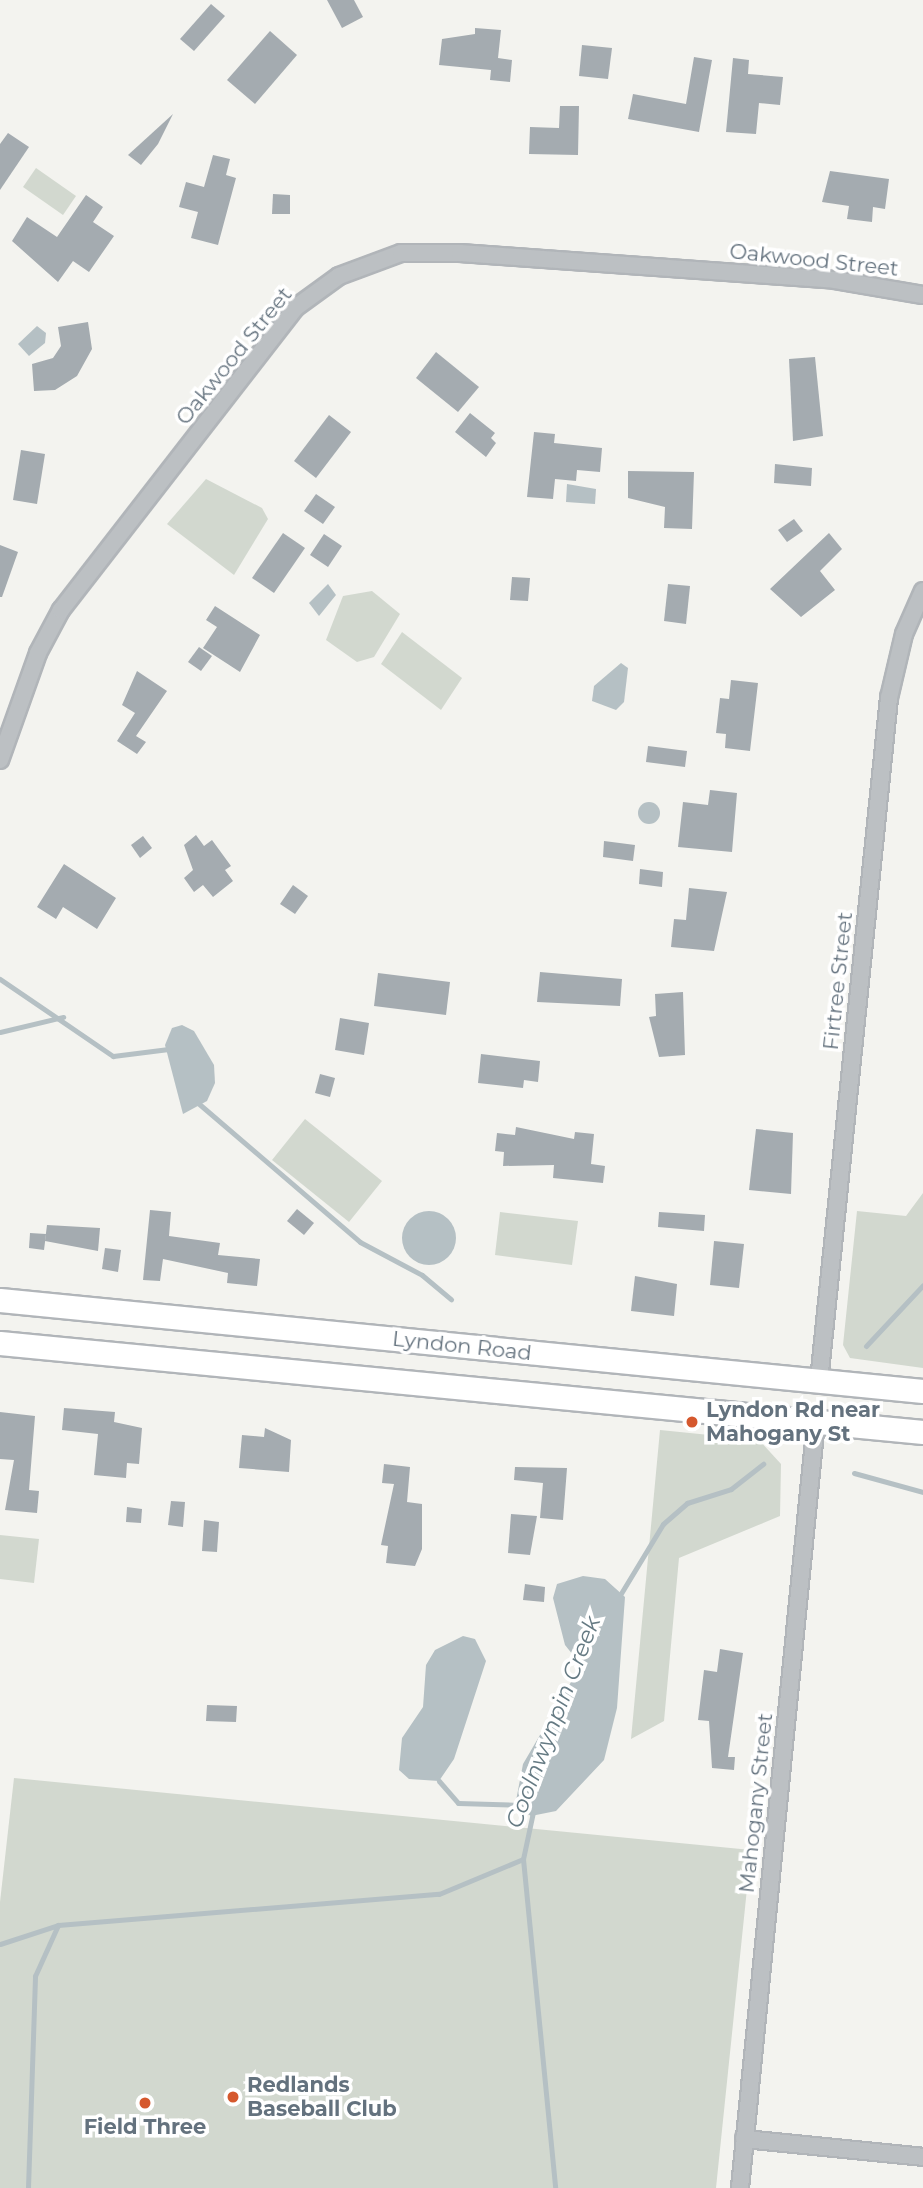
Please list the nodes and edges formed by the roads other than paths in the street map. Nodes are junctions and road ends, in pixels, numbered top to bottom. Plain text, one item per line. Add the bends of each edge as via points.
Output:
1 (923, 295) edge
2 (923, 591) edge
3 (0, 760) edge
4 (0, 1300) edge
5 (0, 1343) edge
6 (819, 1381) junction
7 (923, 1391) edge
8 (816, 1421) junction
9 (923, 1432) edge
10 (744, 2139) junction
11 (923, 2157) edge
12 (740, 2188) edge

1 - 3 street, Oakwood Street via 835,280 474,253 401,253 339,276 295,308 61,610 38,653
2 - 6 street, Firtree Street via 904,634 889,698
4 - 6 main road, Lyndon Road
5 - 8 main road, Lyndon Road
6 - 7 main road, Lyndon Road
6 - 8 main road
8 - 9 main road, Lyndon Road
8 - 10 street, Mahogany Street
10 - 11 street
10 - 12 street, Mahogany Street

